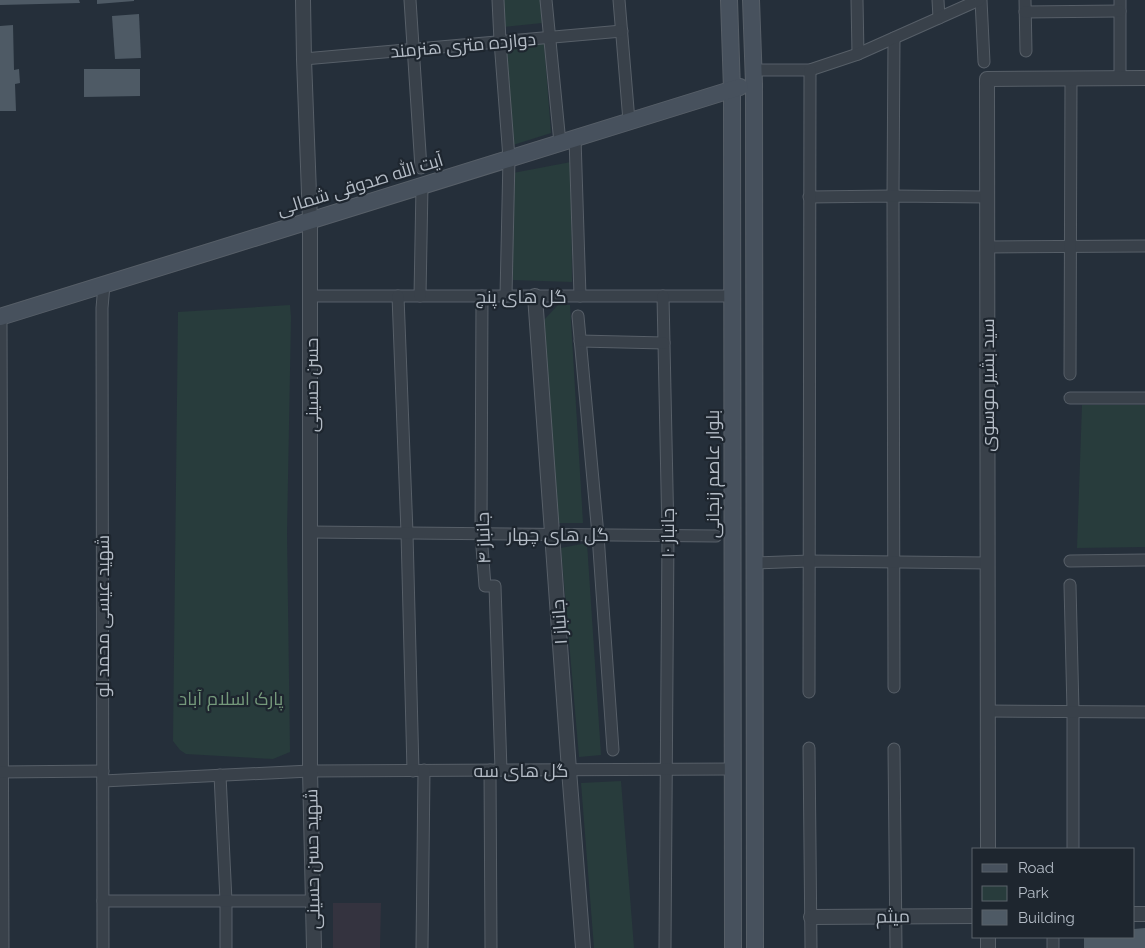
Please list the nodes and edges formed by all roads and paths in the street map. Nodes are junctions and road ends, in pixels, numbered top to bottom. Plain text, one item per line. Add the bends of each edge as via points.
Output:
1 (303, 0) edge
2 (410, 0) edge
3 (498, 0) edge
4 (546, 0) edge
5 (619, 0) edge
6 (729, 0) edge
7 (751, 0) edge
8 (857, 0) edge
9 (938, 0) edge
10 (980, 0) edge
11 (1025, 6) edge
12 (1120, 6) edge
13 (938, 18) junction
14 (622, 30) junction
15 (549, 37) junction
16 (894, 38) junction
17 (500, 41) junction
18 (414, 49) junction
19 (1026, 51) dead end
20 (858, 54) junction
21 (304, 58) junction
22 (984, 62) dead end
23 (810, 70) junction
24 (753, 77) junction
25 (1071, 78) junction
26 (1120, 78) junction
27 (1145, 78) edge
28 (732, 90) junction
29 (629, 121) junction
30 (568, 140) junction
31 (510, 158) junction
32 (421, 168) dead end
33 (422, 186) junction
34 (893, 196) junction
35 (809, 197) junction
36 (987, 197) junction
37 (310, 220) junction
38 (1071, 246) junction
39 (1145, 246) edge
40 (987, 247) junction
41 (104, 285) junction
42 (311, 296) junction
43 (398, 296) junction
44 (420, 296) junction
45 (482, 296) junction
46 (506, 296) junction
47 (535, 296) junction
48 (580, 296) junction
49 (663, 296) junction
50 (732, 296) junction
51 (578, 316) dead end
52 (0, 317) edge
53 (580, 341) junction
54 (664, 343) junction
55 (1070, 374) dead end
56 (1070, 398) dead end
57 (1145, 398) edge
58 (310, 532) junction
59 (406, 533) junction
60 (481, 534) junction
61 (552, 534) junction
62 (598, 534) junction
63 (668, 535) junction
64 (716, 536) dead end
65 (1145, 560) edge
66 (810, 561) junction
67 (1070, 561) dead end
68 (895, 562) junction
69 (755, 563) junction
70 (988, 563) junction
71 (1070, 584) dead end
72 (894, 687) dead end
73 (809, 692) dead end
74 (988, 711) junction
75 (1073, 711) junction
76 (1145, 712) edge
77 (809, 748) dead end
78 (894, 749) dead end
79 (613, 750) dead end
80 (667, 769) junction
81 (732, 769) junction
82 (418, 770) junction
83 (495, 770) junction
84 (569, 770) junction
85 (310, 771) junction
86 (1, 772) edge
87 (220, 775) junction
88 (103, 776) junction
89 (988, 848) edge
90 (1073, 848) edge
91 (103, 901) junction
92 (226, 901) junction
93 (313, 901) junction
94 (896, 916) junction
95 (972, 916) edge
96 (811, 917) junction
97 (3, 948) edge
98 (103, 948) edge
99 (226, 948) edge
100 (314, 948) edge
101 (422, 948) edge
102 (491, 948) edge
103 (583, 948) edge
104 (665, 948) edge
105 (733, 948) edge
106 (756, 948) edge
107 (812, 948) edge
108 (896, 948) edge

1 - 21 street, حسن حسینی
2 - 18 street
3 - 17 street
4 - 15 street
5 - 14 street
6 - 28 main road, بلوار عاصم زنجانی
7 - 24 main road
8 - 20 street
9 - 13 street
10 - 13 street
10 - 22 street
11 - 12 street
11 - 19 street
12 - 26 street
13 - 16 street
14 - 15 street, دوازده متری هنرمند
14 - 29 street
15 - 17 street, دوازده متری هنرمند
15 - 30 street
16 - 20 street
16 - 34 street
17 - 18 street, دوازده متری هنرمند
17 - 31 street
18 - 21 street, دوازده متری هنرمند
18 - 32 street
20 - 23 street
21 - 37 street, حسن حسینی
23 - 24 street
23 - 35 street
24 - 28 main road, آیت الله صدوقی شمالی
24 - 69 main road
25 - 26 street, سید بشیر موسوی
25 - 36 street, سید بشیر موسوی via 986,79
25 - 38 street
26 - 27 street, سید بشیر موسوی
28 - 29 main road, آیت الله صدوقی شمالی
28 - 50 main road, بلوار عاصم زنجانی
29 - 30 main road, آیت الله صدوقی شمالی
30 - 31 main road, آیت الله صدوقی شمالی
30 - 48 street
31 - 33 main road, آیت الله صدوقی شمالی
31 - 46 street
33 - 37 main road, آیت الله صدوقی شمالی
33 - 44 street
34 - 35 street
34 - 36 street
34 - 68 street
35 - 66 street
36 - 40 street, سید بشیر موسوی
37 - 41 main road, آیت الله صدوقی شمالی
37 - 42 street, حسن حسینی
38 - 39 street
38 - 40 street
38 - 55 street
40 - 70 street, سید بشیر موسوی
41 - 52 main road, آیت الله صدوقی شمالی
41 - 88 street, شهید عیسی محمد لو
42 - 43 street, گل های پنج
42 - 58 street, حسن حسینی
43 - 44 street, گل های پنج
43 - 59 street
44 - 45 street, گل های پنج
45 - 46 street, گل های پنج
45 - 60 street, جانباز ۴
46 - 47 street, گل های پنج
47 - 48 street, گل های پنج
47 - 61 street, جانباز ۱
48 - 49 street, گل های پنج
49 - 50 street, گل های پنج
49 - 54 street, جانباز ۱۰
50 - 81 main road, بلوار عاصم زنجانی
51 - 53 street
52 - 86 street
53 - 54 street
53 - 62 street
54 - 63 street, جانباز ۱۰
56 - 57 street
58 - 59 street, گل های چهار
58 - 85 street, حسن حسینی
59 - 60 street, گل های چهار
59 - 82 street
60 - 61 street, گل های چهار
60 - 83 street, جانباز ۴ via 485,586 495,586
61 - 62 street, گل های چهار
61 - 84 street, جانباز ۱
62 - 63 street, گل های چهار
62 - 79 street
63 - 64 street, گل های چهار
63 - 80 street, جانباز ۱۰
65 - 67 street
66 - 68 street
66 - 69 street
66 - 73 street
68 - 70 street
68 - 72 street
69 - 106 main road
70 - 74 street, سید بشیر موسوی
71 - 75 street
74 - 75 street
74 - 89 street, سید بشیر موسوی
75 - 76 street
75 - 90 street
77 - 96 street
78 - 94 street
80 - 81 street, گل های سه
80 - 84 street, گل های سه
80 - 104 street, جانباز ۱۰
81 - 105 main road, بلوار عاصم زنجانی
82 - 83 street, گل های سه
82 - 85 street, گل های سه
82 - 101 street
83 - 84 street, گل های سه
83 - 102 street
84 - 103 street, جانباز ۱
85 - 87 street, گل های سه
85 - 93 street, شهید حسن حسینی
86 - 88 street, گل های سه
86 - 97 street
87 - 88 street, گل های سه
87 - 92 street
88 - 91 street, شهید عیسی محمد لو
91 - 92 street
91 - 98 street, شهید عیسی محمد لو
92 - 93 street
92 - 99 street
93 - 100 street, شهید حسن حسینی
94 - 95 street, میثم
94 - 96 street, میثم
94 - 108 street
96 - 107 street

